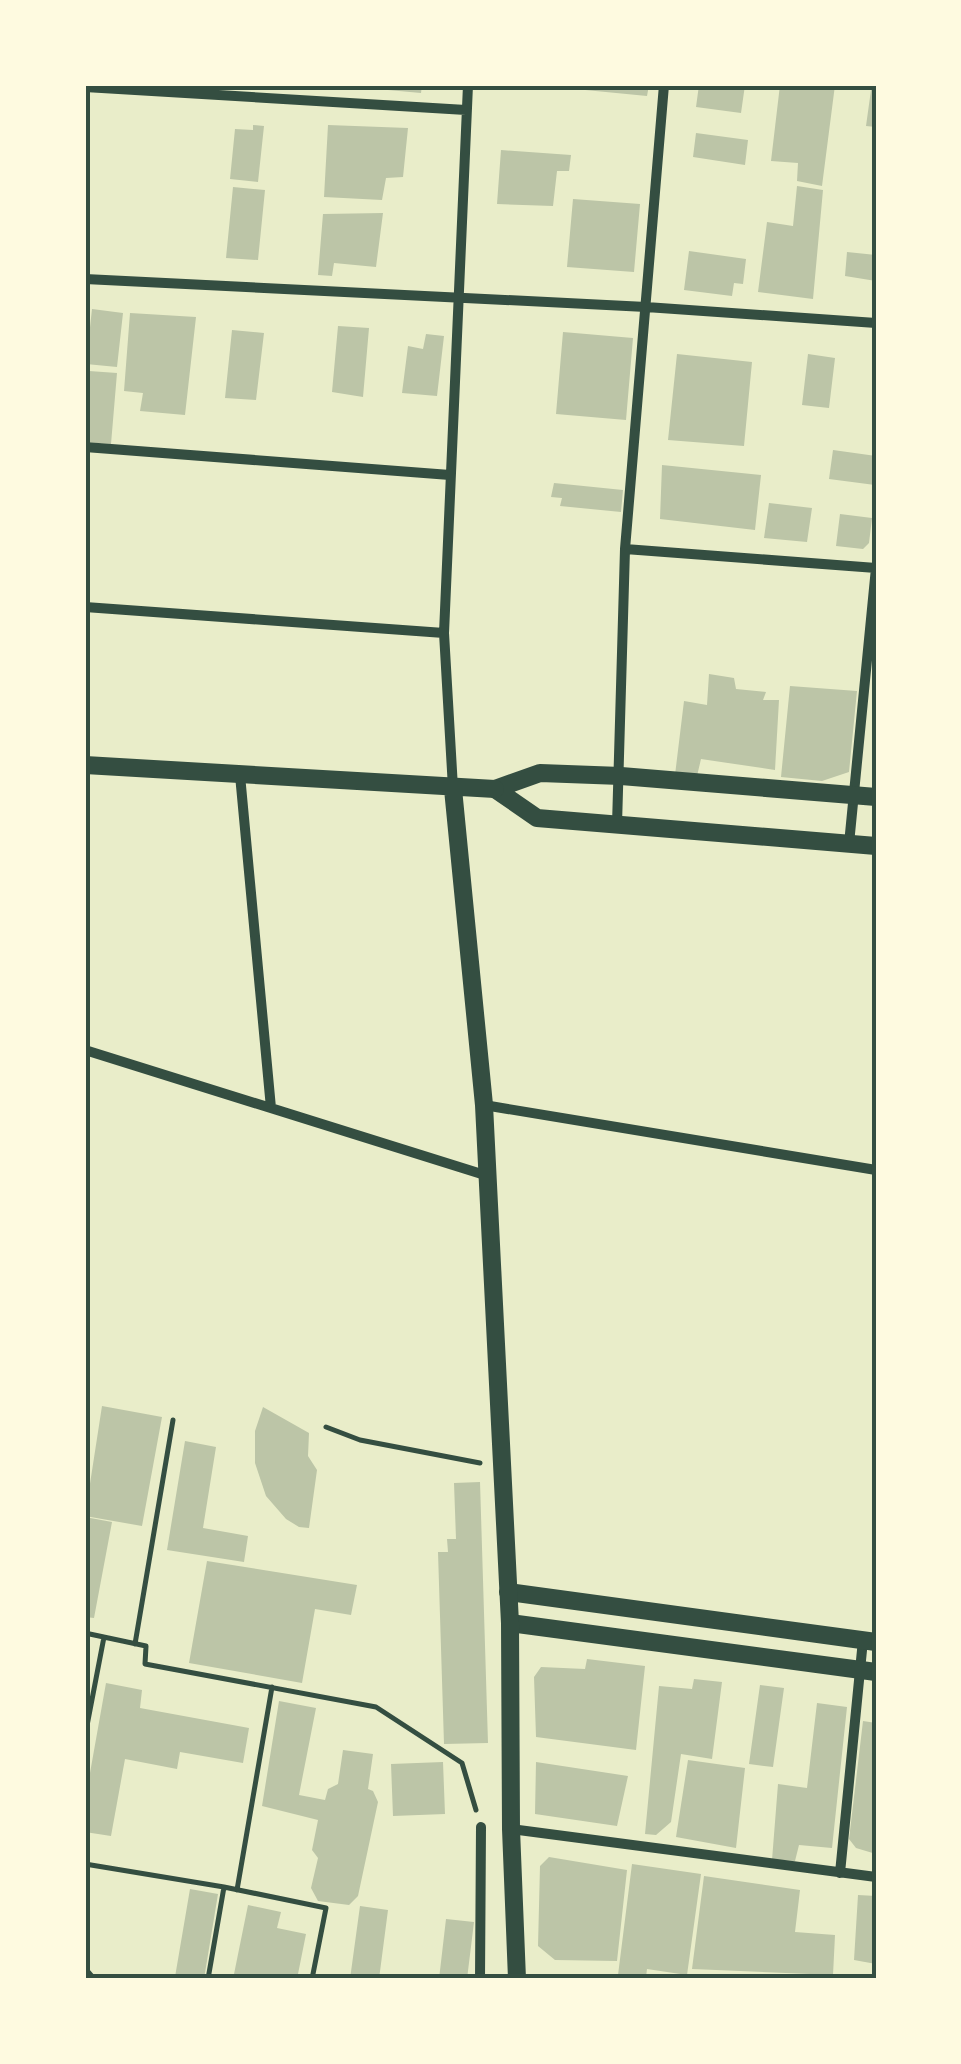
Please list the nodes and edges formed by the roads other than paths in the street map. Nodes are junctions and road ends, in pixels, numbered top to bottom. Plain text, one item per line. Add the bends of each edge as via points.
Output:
1 (468, 85) edge
2 (664, 85) edge
3 (85, 87) edge
4 (466, 110) junction
5 (85, 278) edge
6 (456, 300) junction
7 (646, 308) junction
8 (876, 323) edge
9 (85, 447) edge
10 (450, 475) junction
11 (626, 549) junction
12 (876, 568) edge
13 (85, 606) edge
14 (444, 633) junction
15 (85, 765) edge
16 (240, 775) junction
17 (621, 776) junction
18 (453, 789) junction
19 (495, 790) junction
20 (854, 796) junction
21 (876, 797) edge
22 (617, 825) junction
23 (849, 844) junction
24 (876, 846) edge
25 (85, 1050) edge
26 (484, 1105) junction
27 (271, 1108) junction
28 (876, 1170) edge
29 (488, 1176) junction
30 (508, 1592) junction
31 (510, 1623) junction
32 (870, 1641) edge
33 (868, 1671) edge
34 (481, 1827) road end
35 (511, 1829) junction
36 (840, 1873) junction
37 (876, 1877) edge
38 (85, 1972) edge
39 (91, 1979) edge
40 (480, 1979) edge
41 (517, 1979) edge

1 - 4 street
2 - 7 street
3 - 4 street
4 - 6 street
5 - 6 street
6 - 7 street
6 - 10 street
7 - 8 street
7 - 11 street
9 - 10 street
10 - 14 street
11 - 12 street
11 - 17 street
12 - 20 street
13 - 14 street
14 - 18 street
15 - 16 main road
16 - 18 main road
16 - 27 street
17 - 19 main road via 540,773
17 - 20 main road
17 - 22 street
18 - 19 main road
18 - 26 main road
19 - 22 main road via 537,818
20 - 21 main road
20 - 23 street
22 - 23 main road
23 - 24 main road
25 - 27 street
26 - 28 street
26 - 29 main road
27 - 29 street
29 - 30 main road
30 - 31 main road
30 - 32 main road
31 - 33 main road
31 - 35 main road
32 - 33 street
33 - 36 street
34 - 40 street
35 - 36 street
35 - 41 main road
36 - 37 street
38 - 39 street

